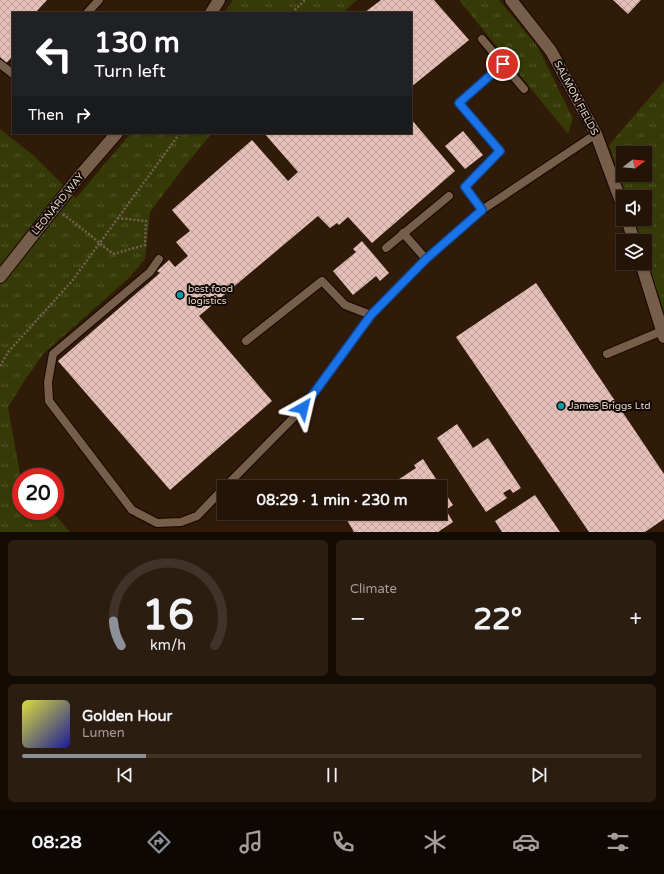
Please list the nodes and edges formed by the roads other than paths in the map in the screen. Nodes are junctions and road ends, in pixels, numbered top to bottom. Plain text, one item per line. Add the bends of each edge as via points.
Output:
1 (99, 0) edge
2 (219, 0) edge
3 (511, 0) edge
4 (88, 12) edge
5 (212, 12) edge
6 (482, 39) dead end
7 (0, 64) edge
8 (503, 64) junction
9 (12, 73) edge
10 (524, 89) dead end
11 (116, 134) edge
12 (596, 134) junction
13 (617, 190) edge
14 (448, 196) dead end
15 (482, 210) junction
16 (403, 233) junction
17 (386, 248) dead end
18 (159, 259) dead end
19 (426, 259) junction
20 (643, 270) edge
21 (0, 277) edge
22 (371, 315) junction
23 (663, 334) edge
24 (246, 341) dead end
25 (607, 354) dead end
26 (231, 480) edge
27 (217, 495) edge

1 - 4 lane
2 - 5 street
3 - 12 street, SALMON FIELDS via 552,51
6 - 8 lane
7 - 9 lane
8 - 10 lane
8 - 15 lane via 459,103 500,151 465,187
11 - 21 street, LEONARD WAY
12 - 13 street, SALMON FIELDS
12 - 15 lane
14 - 16 lane
15 - 19 lane
16 - 17 lane
16 - 19 lane
18 - 27 lane via 150,272 53,354 48,382 49,401 132,510 157,523 181,522 197,516
19 - 22 lane
20 - 23 street
22 - 24 lane via 345,306 322,281
22 - 26 lane via 303,408
23 - 25 lane

